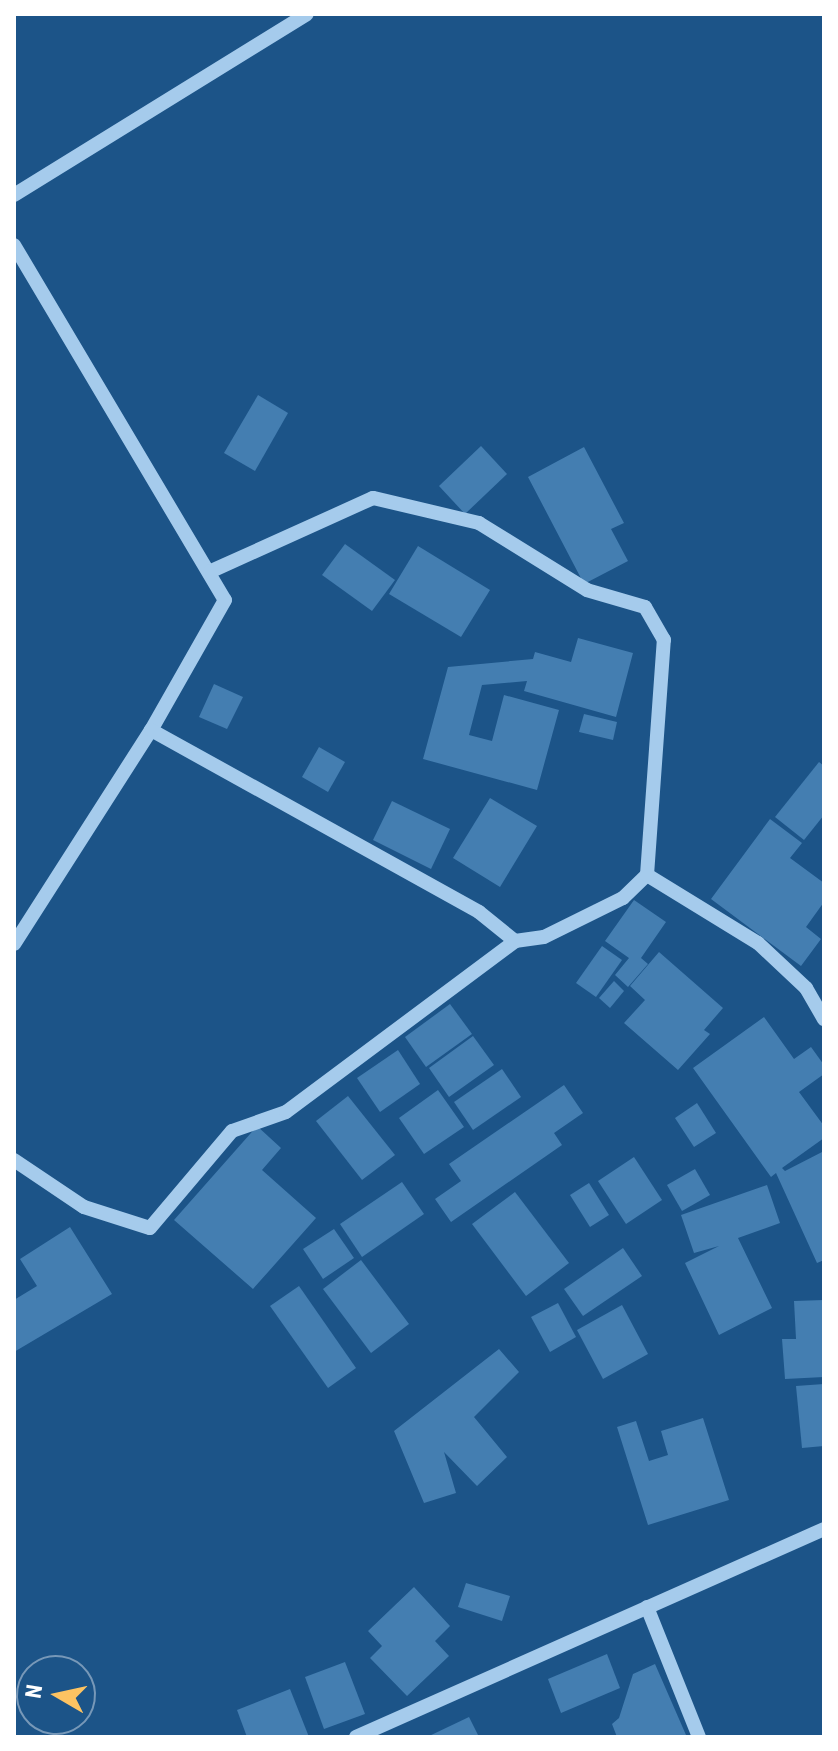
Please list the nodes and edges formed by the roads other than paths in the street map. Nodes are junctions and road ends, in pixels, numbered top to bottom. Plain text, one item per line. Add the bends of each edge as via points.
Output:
1 (307, 14) edge
2 (14, 195) edge
3 (14, 245) edge
4 (211, 571) junction
5 (151, 730) junction
6 (647, 875) junction
7 (515, 941) junction
8 (14, 944) edge
9 (824, 1019) edge
10 (14, 1160) edge
11 (824, 1529) edge
12 (647, 1607) junction
13 (377, 1733) edge
14 (356, 1737) edge
15 (699, 1737) edge

1 - 2 street
3 - 4 street
4 - 5 street via 225,600
4 - 6 street via 373,498 479,523 587,590 645,607 664,640
5 - 7 street via 479,912
5 - 8 street
6 - 7 street via 623,898 544,937
6 - 9 street via 758,943 806,988
7 - 10 street via 286,1112 232,1131 150,1228 84,1207
11 - 12 street
12 - 13 street
12 - 15 street
13 - 14 street

